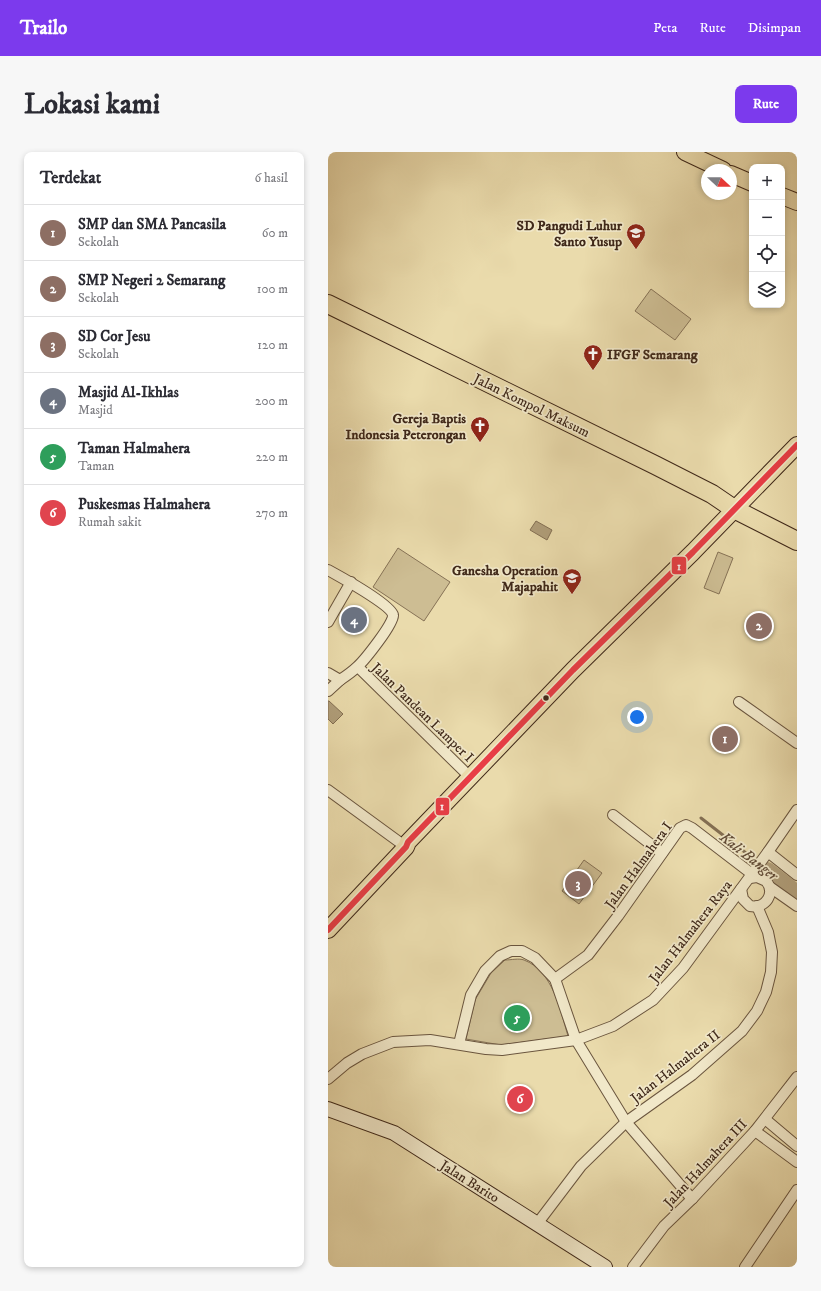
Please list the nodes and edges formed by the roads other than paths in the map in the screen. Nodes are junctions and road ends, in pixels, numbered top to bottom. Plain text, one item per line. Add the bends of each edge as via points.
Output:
1 (685, 152) edge
2 (710, 164) edge
3 (737, 177) edge
4 (749, 182) edge
5 (785, 197) edge
6 (797, 202) edge
7 (328, 304) edge
8 (797, 445) edge
9 (734, 509) junction
10 (797, 541) edge
11 (328, 570) edge
12 (351, 582) junction
13 (328, 622) edge
14 (358, 667) junction
15 (328, 673) edge
16 (340, 680) junction
17 (328, 691) edge
18 (739, 702) dead end
19 (797, 743) edge
20 (470, 777) junction
21 (328, 790) edge
22 (797, 810) edge
23 (613, 815) dead end
24 (405, 844) junction
25 (662, 852) junction
26 (765, 856) junction
27 (752, 874) junction
28 (797, 876) edge
29 (770, 887) junction
30 (741, 889) junction
31 (757, 906) junction
32 (797, 906) edge
33 (328, 926) edge
34 (555, 979) junction
35 (576, 1040) junction
36 (459, 1044) junction
37 (797, 1077) edge
38 (328, 1079) edge
39 (328, 1109) edge
40 (765, 1119) junction
41 (626, 1122) junction
42 (755, 1131) junction
43 (797, 1146) edge
44 (797, 1162) edge
45 (797, 1190) edge
46 (692, 1199) junction
47 (537, 1224) junction
48 (605, 1267) edge
49 (633, 1267) edge
50 (745, 1267) edge

1 - 2 main road
3 - 4 main road
5 - 6 main road
7 - 9 highway, Jalan Kompol Maksum via 655,465 712,494
8 - 9 main road
9 - 10 highway, Jalan Kompol Maksum
9 - 20 main road
11 - 12 street, Jalan Pandean Lamper I
12 - 13 street
12 - 14 street, Jalan Pandean Lamper I via 393,614 389,626
14 - 16 street, Jalan Pandean Lamper I
14 - 20 street, Jalan Pandean Lamper I
15 - 16 street
16 - 17 street, Jalan Pandean Lamper I
18 - 19 street
20 - 24 main road
21 - 24 street
22 - 26 street, Jalan Halmahera Raya
23 - 25 street
24 - 33 main road
25 - 27 street, Jalan Halmahera I via 680,828 686,825
25 - 34 street, Jalan Halmahera I via 588,955
26 - 27 street, Jalan Halmahera Raya
26 - 28 street
27 - 29 street via 766,881
27 - 30 street, Jalan Halmahera Raya
29 - 31 street via 768,900
29 - 32 street
30 - 31 street via 745,902 750,906
30 - 35 street, Jalan Halmahera Raya via 683,968 653,1000 613,1026
31 - 41 street, Jalan Halmahera II via 768,932 772,952 766,992 757,1011 742,1032 692,1075
34 - 35 street
34 - 36 street via 535,958 522,951 511,950 500,956 484,971 471,995
35 - 36 street, Jalan Halmahera Raya via 502,1050
35 - 41 street
36 - 38 street, Jalan Halmahera Raya via 430,1040 393,1042 362,1054
37 - 40 street, Jalan Halmahera III
39 - 47 street, Jalan Barito via 394,1133
40 - 42 street, Jalan Halmahera III
40 - 43 street
41 - 46 street
41 - 47 street, Jalan Halmahera II via 581,1166
42 - 44 street
42 - 46 street, Jalan Halmahera III
45 - 50 street
46 - 49 street, Jalan Halmahera III via 664,1226
47 - 48 street, Jalan Barito

